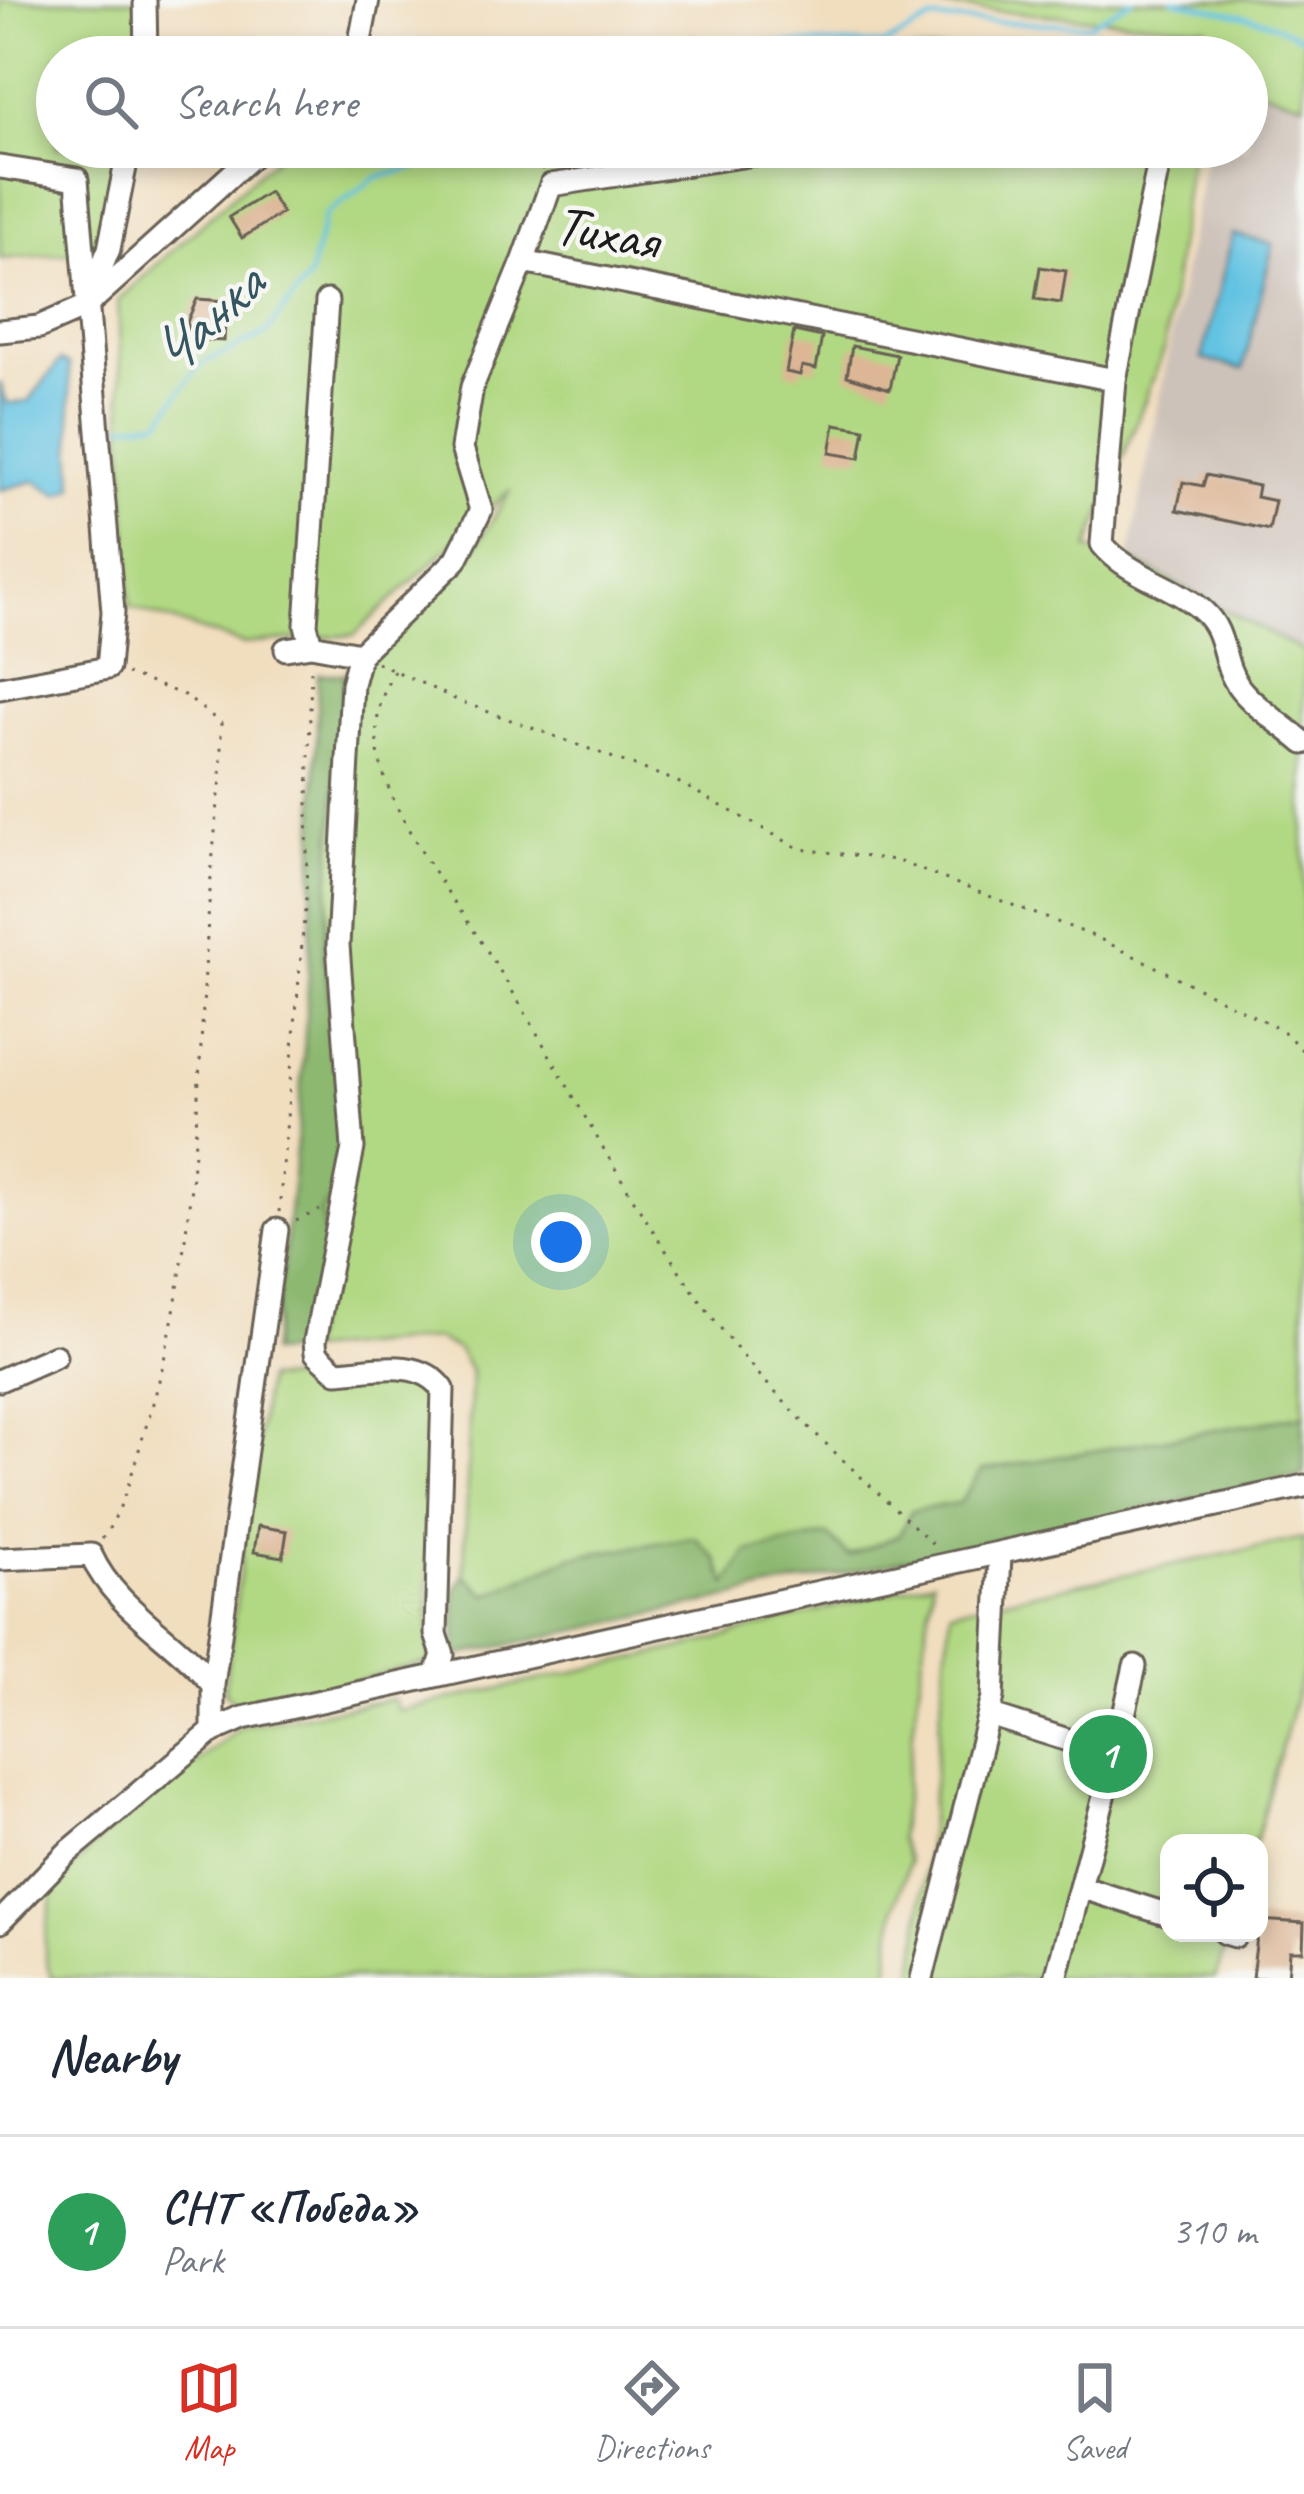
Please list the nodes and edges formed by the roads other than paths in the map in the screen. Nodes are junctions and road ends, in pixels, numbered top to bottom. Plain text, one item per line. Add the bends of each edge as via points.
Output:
1 (145, 0) edge
2 (368, 0) edge
3 (146, 36) edge
4 (361, 36) edge
5 (0, 167) edge
6 (125, 168) edge
7 (239, 168) edge
8 (662, 168) edge
9 (1158, 168) edge
10 (523, 262) junction
11 (327, 301) dead end
12 (85, 307) junction
13 (0, 331) edge
14 (1115, 380) junction
15 (311, 645) junction
16 (286, 649) dead end
17 (360, 654) junction
18 (0, 688) edge
19 (1304, 743) edge
20 (277, 1230) road end
21 (55, 1356) dead end
22 (0, 1380) edge
23 (1304, 1486) edge
24 (1000, 1556) junction
25 (0, 1559) edge
26 (1135, 1666) dead end
27 (436, 1675) junction
28 (213, 1685) junction
29 (989, 1715) junction
30 (214, 1731) junction
31 (1115, 1755) junction
32 (1080, 1887) junction
33 (1160, 1912) edge
34 (0, 1922) edge
35 (922, 1978) edge
36 (1056, 1978) edge

1 - 3 street
2 - 4 street
5 - 12 street via 77,179
6 - 12 street via 109,249
7 - 12 street
8 - 10 street via 551,185
9 - 14 street
10 - 14 street, Тихая
10 - 17 street, Тихая via 472,387 463,448 481,510 456,560
11 - 15 street
12 - 13 street via 39,327
12 - 18 street via 112,586 108,668
14 - 19 street via 1102,544 1209,617 1242,692
15 - 16 street
15 - 17 street
17 - 27 street via 338,945 353,1148 316,1353 337,1372 410,1368 443,1389 436,1634 443,1654
20 - 28 street
21 - 22 street
23 - 24 street
24 - 27 street
24 - 29 street
25 - 28 street via 91,1556 103,1582
26 - 31 street
27 - 30 street
28 - 30 street
29 - 31 street
29 - 35 street
30 - 34 street via 67,1852
31 - 32 street
32 - 33 street
32 - 36 street

